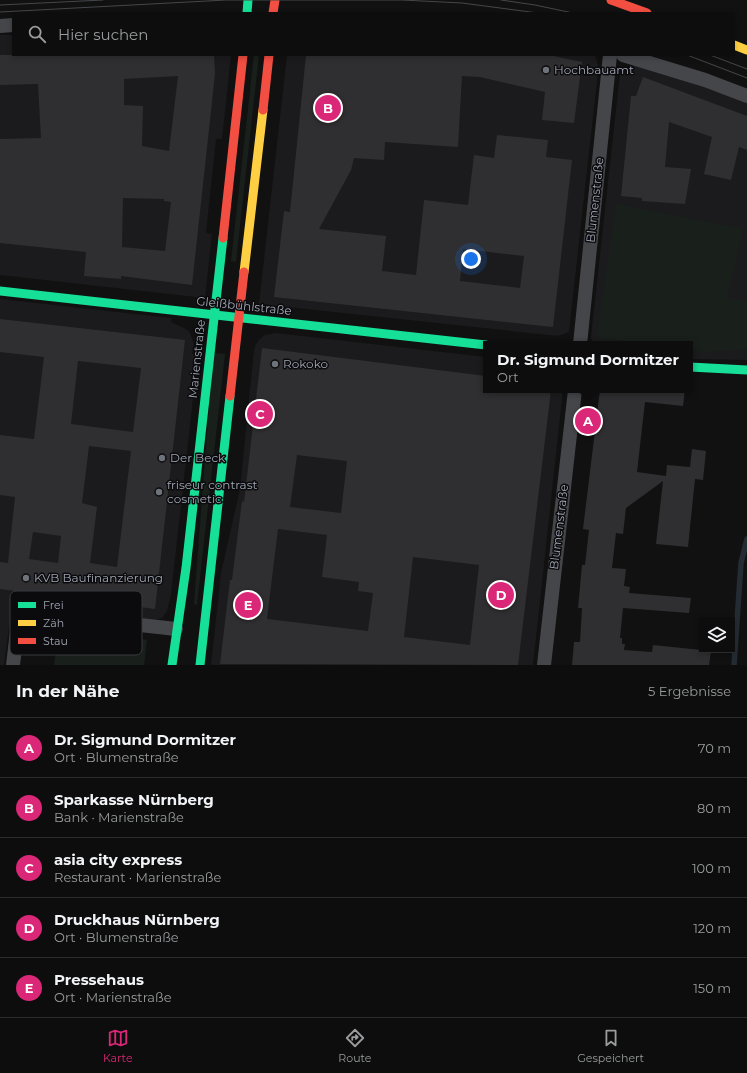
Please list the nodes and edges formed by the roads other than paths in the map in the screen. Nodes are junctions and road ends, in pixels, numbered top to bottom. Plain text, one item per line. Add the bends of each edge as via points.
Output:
1 (248, 0) edge
2 (275, 0) edge
3 (611, 0) edge
4 (247, 12) edge
5 (273, 12) edge
6 (644, 12) edge
7 (12, 25) edge
8 (0, 26) edge
9 (735, 45) edge
10 (747, 50) edge
11 (243, 56) edge
12 (269, 56) edge
13 (610, 56) edge
14 (626, 56) edge
15 (747, 96) edge
16 (0, 291) edge
17 (214, 315) junction
18 (240, 318) junction
19 (580, 341) edge
20 (483, 345) edge
21 (693, 367) edge
22 (747, 370) edge
23 (575, 393) edge
24 (142, 625) edge
25 (176, 629) junction
26 (14, 655) edge
27 (13, 665) edge
28 (172, 665) edge
29 (200, 665) edge
30 (544, 665) edge

1 - 4 main road
2 - 5 main road
3 - 6 main road
7 - 8 street
9 - 10 main road
11 - 17 main road, Marienstraße
12 - 18 main road
13 - 19 street, Blumenstraße
14 - 15 street
16 - 17 main road, Gleißbühlstraße
17 - 18 main road, Gleißbühlstraße
17 - 25 main road, Marienstraße via 183,593
18 - 20 main road, Gleißbühlstraße
18 - 29 main road
21 - 22 main road
23 - 30 street, Blumenstraße
24 - 25 street
25 - 28 main road, Marienstraße
26 - 27 street

